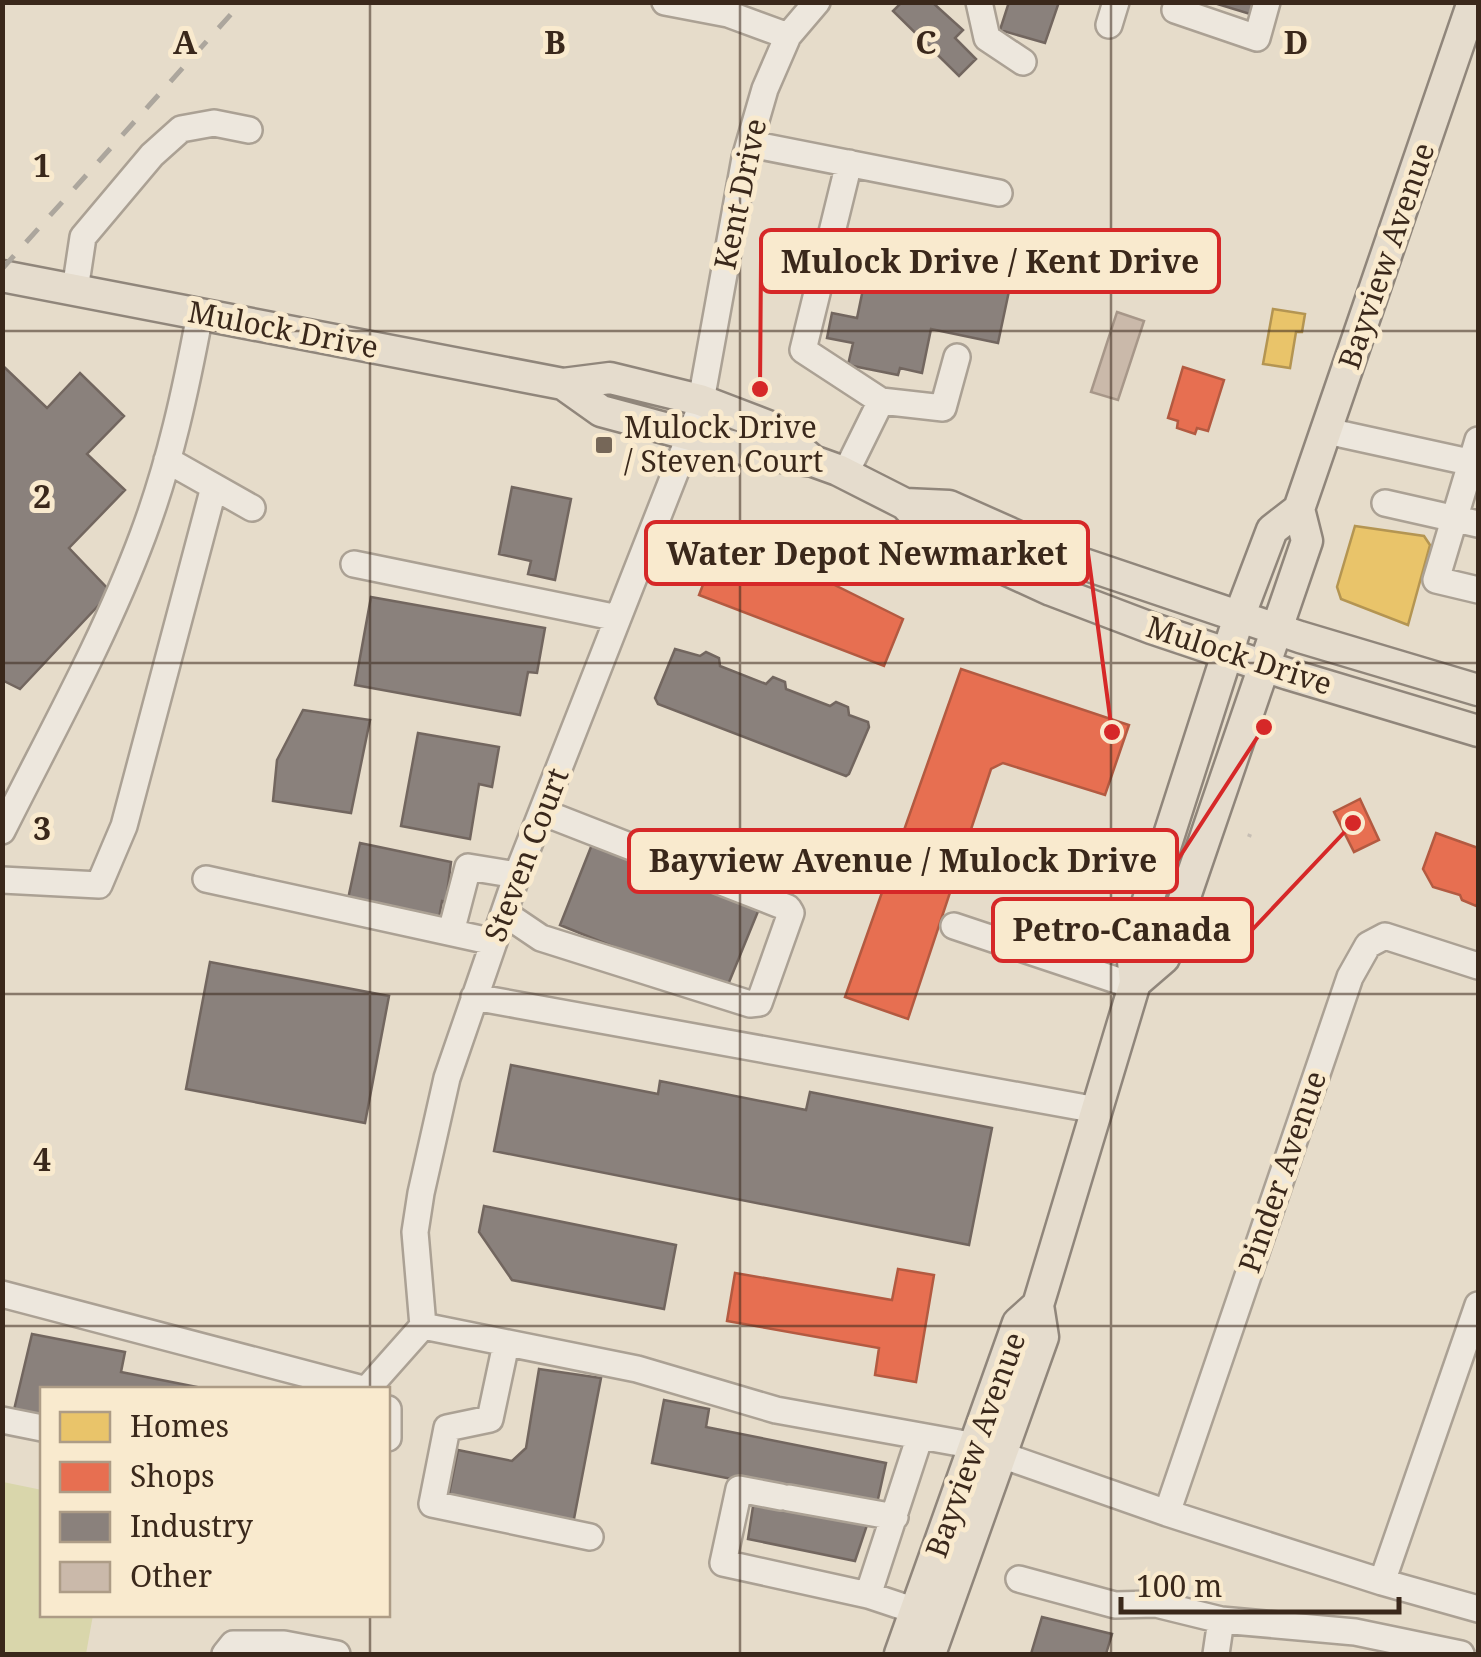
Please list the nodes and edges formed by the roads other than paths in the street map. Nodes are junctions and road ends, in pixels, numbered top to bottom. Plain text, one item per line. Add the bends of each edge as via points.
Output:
1 (664, 2) edge
2 (817, 2) edge
3 (979, 2) edge
4 (1267, 2) edge
5 (1473, 2) edge
6 (1175, 10) dead end
7 (788, 36) junction
8 (1023, 62) dead end
9 (250, 130) dead end
10 (750, 144) junction
11 (849, 164) junction
12 (998, 193) dead end
13 (2, 276) edge
14 (76, 290) junction
15 (200, 314) junction
16 (957, 357) dead end
17 (563, 384) junction
18 (700, 400) junction
19 (881, 401) junction
20 (1327, 431) junction
21 (691, 433) junction
22 (1476, 455) edge
23 (168, 460) junction
24 (814, 460) junction
25 (845, 474) junction
26 (214, 487) junction
27 (1385, 503) dead end
28 (904, 504) junction
29 (252, 508) dead end
30 (1299, 509) junction
31 (1466, 522) edge
32 (354, 564) dead end
33 (1478, 590) edge
34 (1239, 617) junction
35 (618, 618) junction
36 (1277, 629) junction
37 (1228, 655) junction
38 (1263, 665) junction
39 (1478, 690) edge
40 (1478, 731) edge
41 (542, 812) junction
42 (2, 831) edge
43 (517, 875) junction
44 (2, 880) edge
45 (206, 880) dead end
46 (504, 913) junction
47 (954, 926) dead end
48 (451, 932) junction
49 (494, 942) junction
50 (1478, 966) edge
51 (1134, 985) junction
52 (474, 998) junction
53 (1096, 1110) junction
54 (2, 1294) edge
55 (1478, 1305) edge
56 (423, 1326) junction
57 (506, 1344) junction
58 (359, 1387) edge
59 (369, 1387) edge
60 (2, 1420) edge
61 (40, 1428) edge
62 (920, 1436) junction
63 (988, 1450) junction
64 (1166, 1513) junction
65 (894, 1517) junction
66 (590, 1537) dead end
67 (1019, 1580) dead end
68 (1382, 1582) junction
69 (868, 1595) junction
70 (1478, 1609) edge
71 (916, 1611) junction
72 (1220, 1620) junction
73 (225, 1654) edge
74 (337, 1654) edge
75 (900, 1654) edge
76 (930, 1654) edge
77 (1216, 1654) edge
78 (1461, 1654) edge

1 - 7 street via 728,14
2 - 7 street, Kent Drive
3 - 8 street via 987,38
4 - 6 street via 1257,38
5 - 20 main road, Bayview Avenue
7 - 10 street, Kent Drive
9 - 14 street via 214,123 181,129 166,142 83,237
10 - 11 street
10 - 18 street, Kent Drive
11 - 12 street
11 - 19 street via 803,350
13 - 14 main road, Mulock Drive
14 - 15 main road, Mulock Drive
15 - 17 main road, Mulock Drive
15 - 23 street
16 - 19 street via 943,408
17 - 18 main road, Mulock Drive via 610,378
17 - 21 main road, Mulock Drive via 602,411
18 - 21 street, Steven Court
18 - 24 main road, Mulock Drive via 773,428
19 - 25 street
20 - 22 street
20 - 30 main road, Bayview Avenue
21 - 24 main road, Mulock Drive
21 - 35 street, Steven Court
22 - 31 street
23 - 26 street
23 - 42 street via 116,602
24 - 25 main road, Mulock Drive
25 - 28 main road, Mulock Drive
26 - 29 street
26 - 44 street via 124,826 99,885
27 - 31 street
28 - 34 main road, Mulock Drive via 949,506 1066,558
28 - 37 main road, Mulock Drive via 935,537 1051,590
30 - 34 main road, Bayview Avenue via 1272,530
30 - 36 main road, Bayview Avenue via 1307,541
31 - 33 street via 1436,580
32 - 35 street
34 - 36 main road, Mulock Drive
34 - 37 main road, Bayview Avenue
35 - 41 street, Steven Court
36 - 38 main road, Bayview Avenue
36 - 39 main road, Mulock Drive
37 - 38 main road, Mulock Drive
37 - 51 main road, Bayview Avenue via 1132,950
38 - 40 main road, Mulock Drive
38 - 51 main road, Bayview Avenue via 1164,958
41 - 43 street, Steven Court
41 - 46 street via 788,908 759,1003 541,938
43 - 46 street, Steven Court
43 - 48 street via 468,867
45 - 48 street
46 - 49 street, Steven Court
47 - 51 street
48 - 49 street
49 - 52 street, Steven Court
50 - 64 street, Pinder Avenue via 1385,936 1368,946 1350,977
51 - 53 main road, Bayview Avenue
52 - 53 street
52 - 56 street, Steven Court via 420,1193 415,1232
53 - 63 main road, Bayview Avenue via 1038,1305 1018,1324
54 - 58 street
55 - 68 street
56 - 57 street
56 - 59 street
57 - 62 street via 637,1368 776,1410
57 - 66 street via 490,1420 447,1428 432,1504
60 - 61 street
62 - 63 street
62 - 65 street
63 - 64 street
63 - 71 main road, Bayview Avenue
63 - 76 main road, Bayview Avenue
64 - 68 street
65 - 69 street
65 - 69 street via 739,1489 723,1563
67 - 72 street via 1115,1605 1156,1604
68 - 70 street
69 - 71 street
71 - 75 main road, Bayview Avenue
72 - 77 street
72 - 78 street via 1354,1632
73 - 74 street via 233,1644

